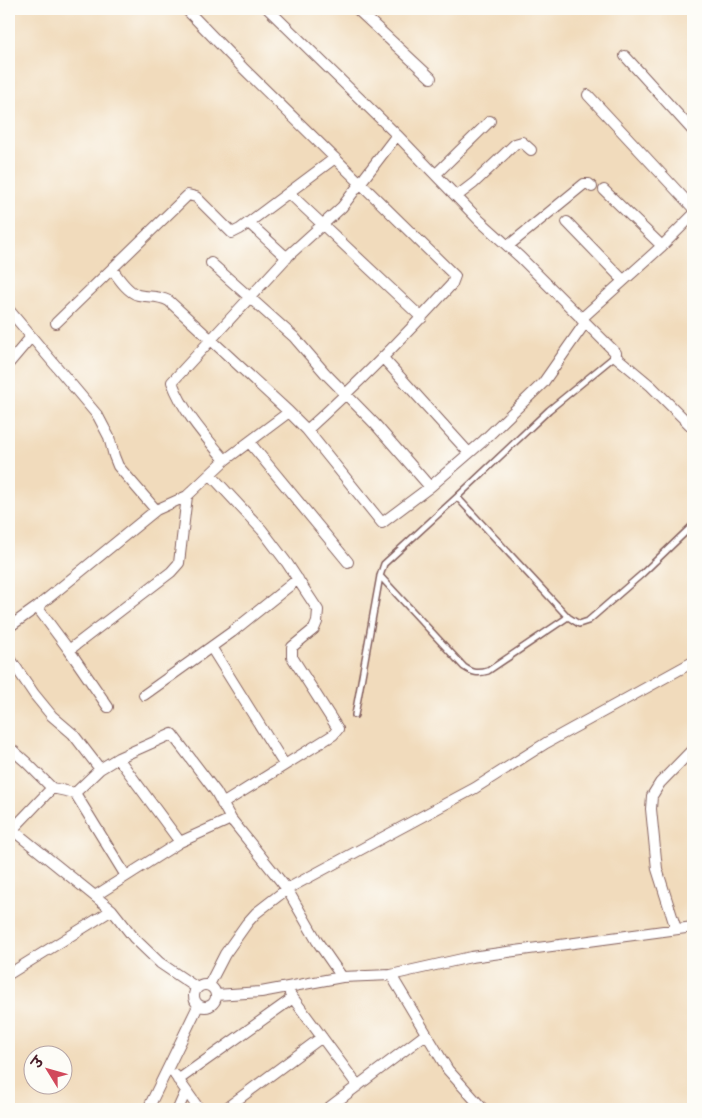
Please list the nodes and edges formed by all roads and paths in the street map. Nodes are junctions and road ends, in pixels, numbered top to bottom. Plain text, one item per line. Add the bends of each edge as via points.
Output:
1 (186, 9) edge
2 (268, 9) edge
3 (357, 9) edge
4 (625, 56) dead end
5 (431, 78) dead end
6 (588, 95) dead end
7 (490, 121) dead end
8 (693, 132) edge
9 (397, 135) junction
10 (532, 150) dead end
11 (335, 158) junction
12 (436, 174) junction
13 (361, 184) junction
14 (592, 187) dead end
15 (604, 190) dead end
16 (289, 193) junction
17 (457, 196) junction
18 (693, 208) edge
19 (693, 215) edge
20 (567, 222) dead end
21 (249, 223) junction
22 (323, 226) junction
23 (508, 246) junction
24 (662, 246) junction
25 (287, 258) junction
26 (211, 263) dead end
27 (112, 269) junction
28 (623, 280) junction
29 (250, 298) junction
30 (9, 310) edge
31 (422, 318) junction
32 (583, 321) junction
33 (56, 323) dead end
34 (32, 337) junction
35 (210, 340) junction
36 (615, 356) junction
37 (383, 358) junction
38 (9, 364) edge
39 (347, 394) junction
40 (289, 412) junction
41 (693, 428) edge
42 (307, 430) junction
43 (250, 442) junction
44 (469, 453) junction
45 (225, 460) junction
46 (210, 474) junction
47 (430, 487) junction
48 (187, 496) junction
49 (457, 497) junction
50 (156, 510) junction
51 (693, 525) edge
52 (348, 562) dead end
53 (380, 576) junction
54 (298, 579) junction
55 (36, 607) junction
56 (568, 617) junction
57 (9, 627) edge
58 (211, 647) junction
59 (69, 650) junction
60 (9, 657) edge
61 (693, 662) edge
62 (144, 695) dead end
63 (108, 707) dead end
64 (355, 715) dead end
65 (9, 747) edge
66 (693, 749) edge
67 (118, 758) junction
68 (284, 764) junction
69 (100, 769) junction
70 (52, 788) junction
71 (75, 793) junction
72 (222, 804) junction
73 (231, 818) junction
74 (10, 828) edge
75 (180, 842) junction
76 (126, 876) junction
77 (287, 889) junction
78 (95, 896) junction
79 (112, 910) junction
80 (693, 927) edge
81 (676, 929) junction
82 (9, 974) edge
83 (391, 975) junction
84 (342, 977) junction
85 (208, 986) junction
86 (285, 987) junction
87 (196, 988) junction
88 (216, 995) junction
89 (293, 998) junction
90 (198, 1006) junction
91 (426, 1034) junction
92 (322, 1037) junction
93 (169, 1066) junction
94 (178, 1080) junction
95 (358, 1086) junction
96 (186, 1091) junction
97 (148, 1109) edge
98 (178, 1109) edge
99 (199, 1109) edge
100 (225, 1109) edge
101 (327, 1109) edge
102 (483, 1109) edge

1 - 11 street
2 - 9 street
3 - 5 street
4 - 8 street
6 - 18 street
7 - 12 street
9 - 12 street
9 - 13 street
10 - 17 street via 522,142 515,144
11 - 13 street
11 - 16 street
12 - 17 street
13 - 22 street
13 - 31 street via 455,276 452,284
14 - 23 street via 584,184
15 - 24 street
16 - 21 street
16 - 22 street
17 - 23 street
19 - 24 street
20 - 28 street
21 - 25 street
21 - 27 street via 232,233 196,197 188,195
22 - 25 street
22 - 31 street
23 - 32 street
24 - 28 street
25 - 29 street
26 - 29 street
27 - 33 street
27 - 35 street via 136,294 159,296 169,301
28 - 32 street
29 - 35 street
29 - 39 street via 294,337
30 - 34 street
31 - 37 street
32 - 36 street via 616,352
32 - 44 street via 543,383
34 - 38 street
34 - 50 street via 98,416 118,466
35 - 40 street
35 - 45 street via 172,382 195,423
36 - 41 street
36 - 49 lane via 548,410
37 - 39 street
37 - 44 street
39 - 42 street
39 - 47 street
40 - 42 street
40 - 43 street
42 - 47 street via 382,524
43 - 45 street
43 - 52 street
44 - 47 street
45 - 46 street
46 - 48 street
46 - 54 street via 262,530
48 - 50 street
48 - 59 street via 179,563
49 - 53 lane via 384,564
49 - 56 lane
50 - 55 street
51 - 56 lane via 588,621 579,624
53 - 56 lane via 464,667 480,674
53 - 64 lane
54 - 58 street
54 - 68 street via 318,610 318,616 314,629 292,648 292,657 338,729
55 - 57 street
55 - 59 street
58 - 62 street
58 - 68 street
59 - 63 street
60 - 69 street via 52,716 73,734
61 - 77 street via 546,743 475,788
65 - 70 street
66 - 81 street via 660,783 652,796 656,869
67 - 69 street
67 - 72 street via 172,734
67 - 75 street
68 - 72 street
69 - 71 street
70 - 71 street
70 - 74 street
71 - 76 street
72 - 73 street
73 - 75 street
73 - 77 street
74 - 78 street
75 - 76 street
76 - 78 street
77 - 84 street
77 - 85 street via 247,923
78 - 79 street
79 - 82 street
79 - 87 street via 160,963
80 - 81 street
81 - 83 street via 470,957
83 - 84 street
83 - 91 street
84 - 86 street
85 - 87 street
85 - 88 street
86 - 88 street
86 - 89 street
87 - 90 street via 194,998
88 - 90 street via 212,1005
89 - 92 street
89 - 94 street
90 - 93 street
91 - 95 street
91 - 102 street via 448,1070
92 - 95 street
92 - 100 street
93 - 94 street
93 - 97 street
94 - 96 street
95 - 101 street
96 - 98 street
96 - 99 street

